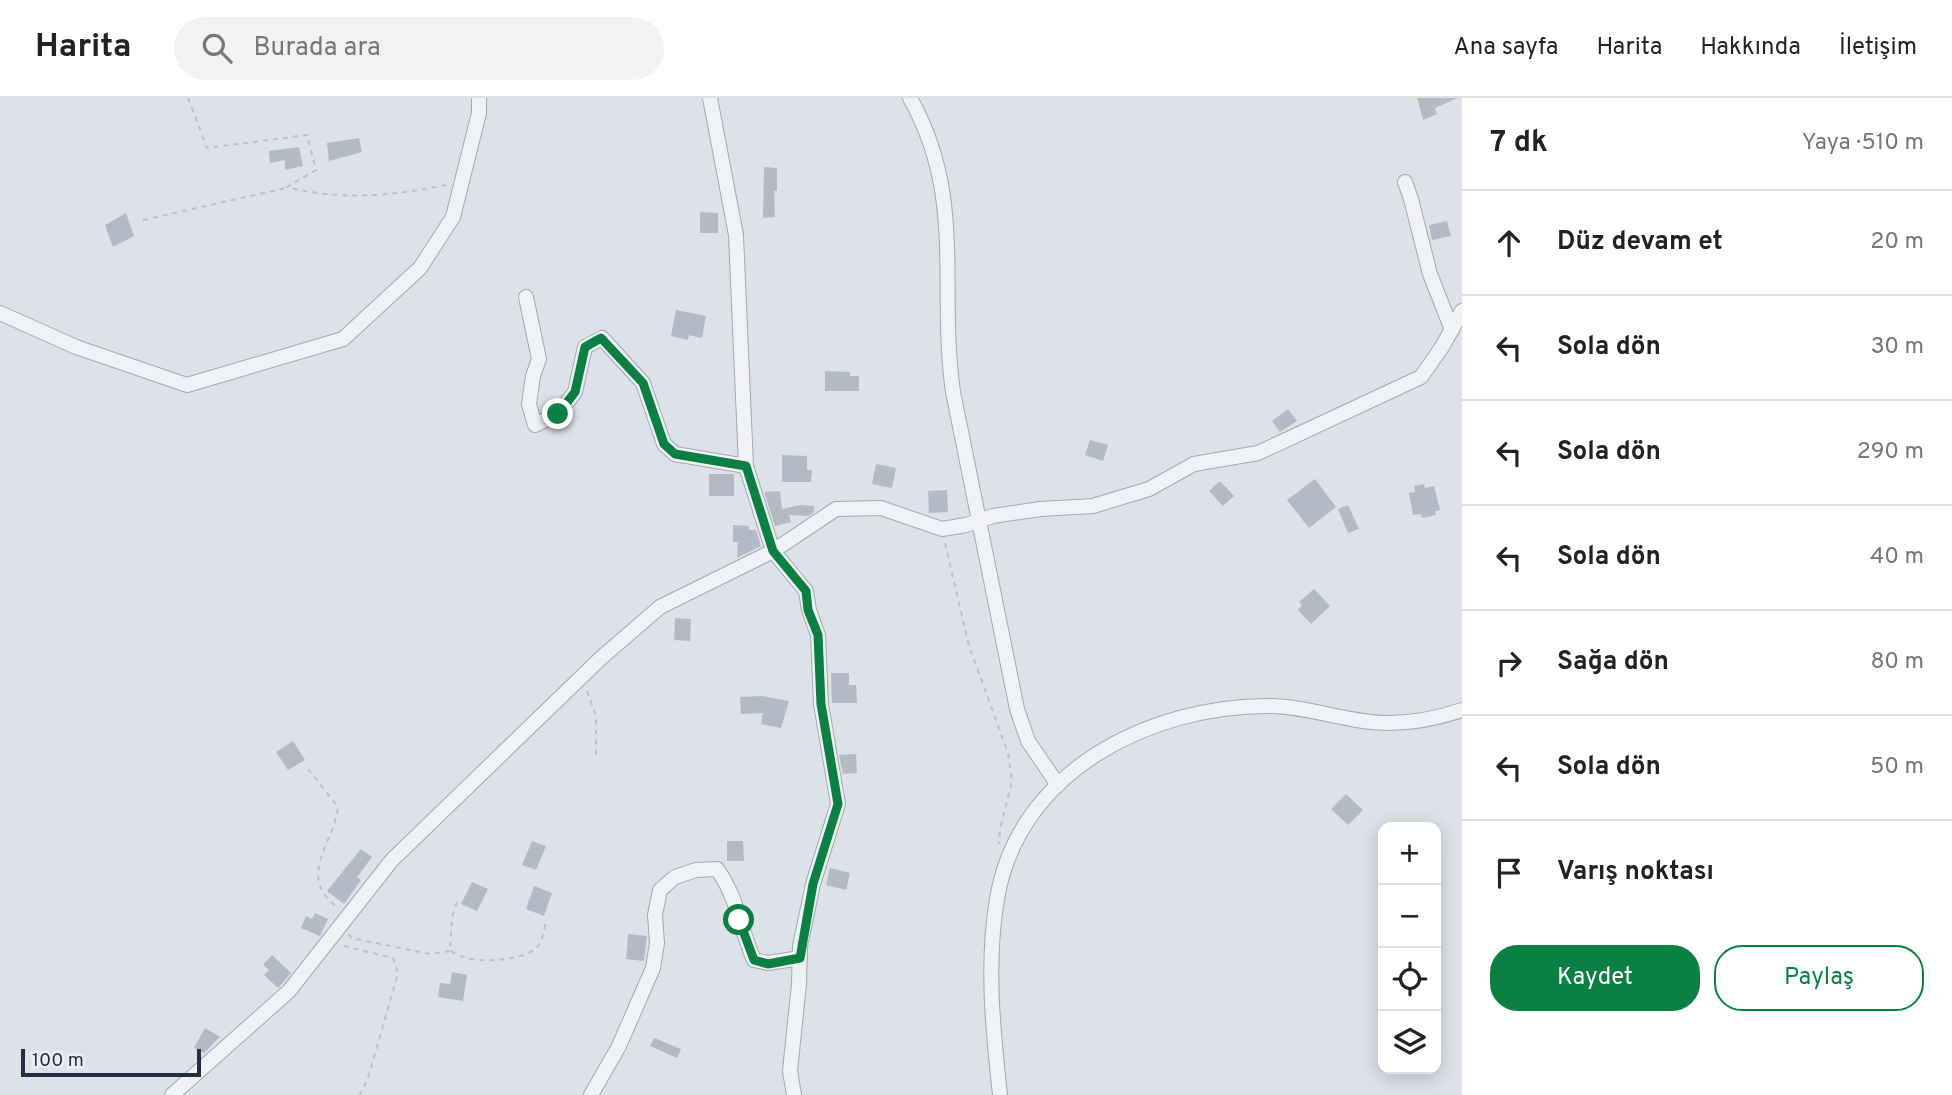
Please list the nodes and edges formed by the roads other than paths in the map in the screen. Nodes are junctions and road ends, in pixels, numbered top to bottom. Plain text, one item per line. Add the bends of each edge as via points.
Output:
1 (479, 98) edge
2 (710, 98) edge
3 (910, 98) edge
4 (1405, 182) dead end
5 (526, 297) dead end
6 (1462, 311) edge
7 (0, 313) edge
8 (1451, 330) junction
9 (746, 466) junction
10 (978, 521) junction
11 (773, 551) junction
12 (1462, 710) edge
13 (1058, 785) junction
14 (800, 958) junction
15 (172, 1095) edge
16 (592, 1095) edge
17 (794, 1095) edge
18 (1000, 1095) edge

1 - 7 street via 453,217 420,268 344,339 187,385 76,347
2 - 9 street via 736,235
3 - 10 street via 932,146 945,204 950,368
4 - 8 street
5 - 9 street via 539,359 529,404 535,425 558,414 575,392 585,347 601,338 643,383 664,444 675,454
6 - 8 street
8 - 10 street via 1421,377 1258,453 1194,464 1149,488 1093,506 1040,509
9 - 11 street
10 - 11 street via 942,529 881,508 836,509
10 - 13 street via 1020,719 1035,753
11 - 14 street via 806,591 818,635 821,704 838,804 813,884
11 - 15 street via 660,607 582,677 392,860 289,991
12 - 13 street via 1387,723 1271,706 1196,713 1118,740
13 - 18 street via 1025,826 1008,859 997,898 991,1011
14 - 16 street via 768,964 754,960 733,895 717,869 675,877 660,890 653,968
14 - 17 street via 790,1071

